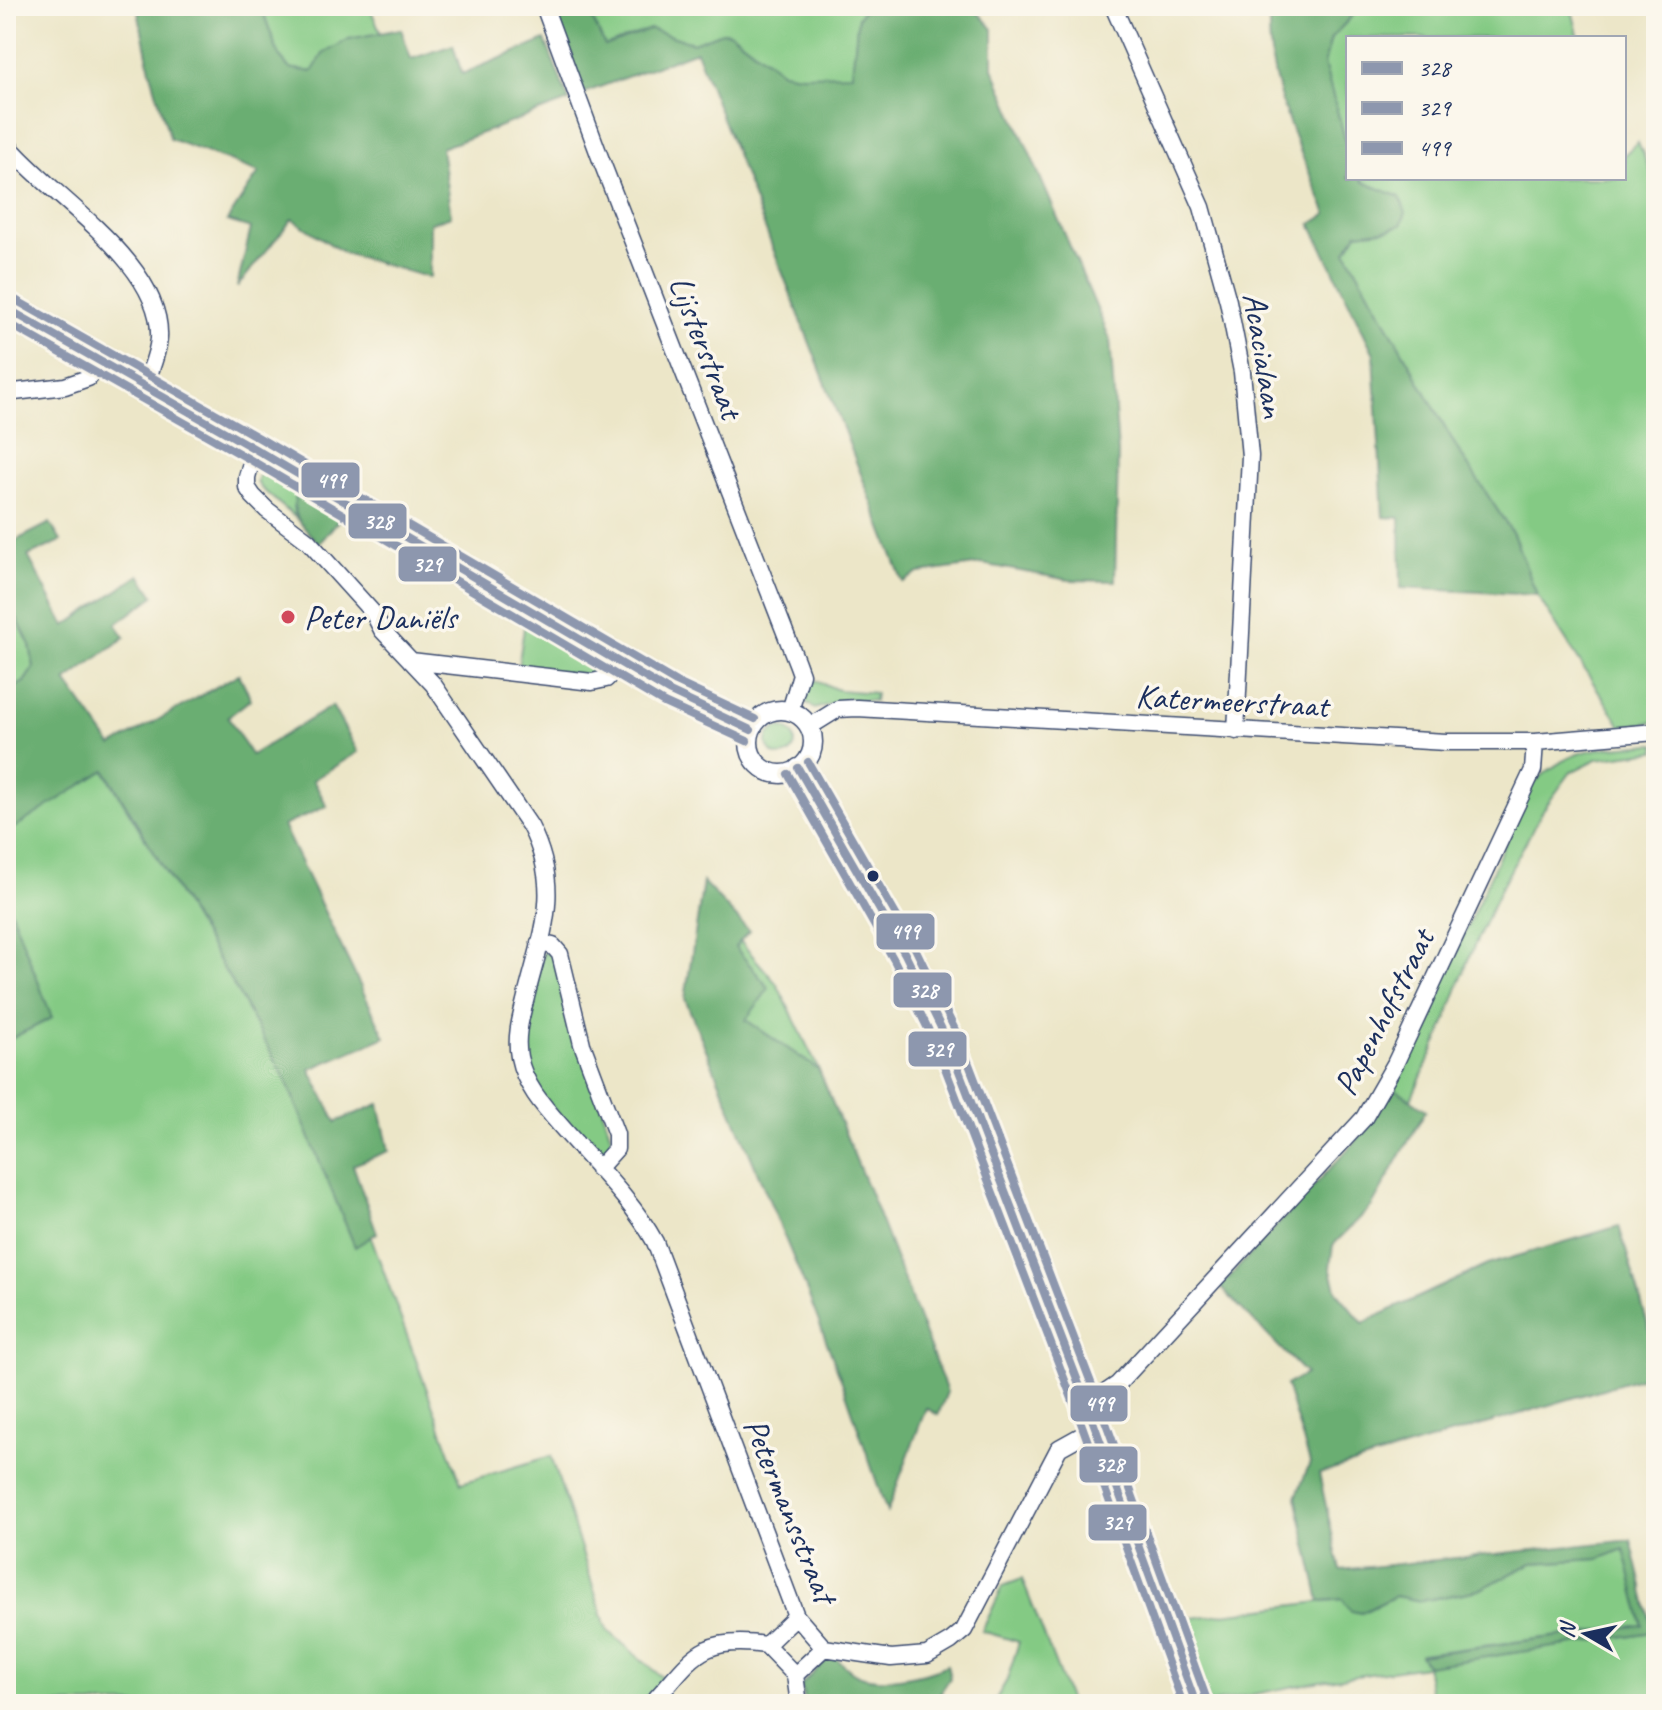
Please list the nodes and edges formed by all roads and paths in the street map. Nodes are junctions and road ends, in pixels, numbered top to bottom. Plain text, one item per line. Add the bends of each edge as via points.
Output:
1 (544, 6) edge
2 (1114, 7) edge
3 (6, 143) edge
4 (6, 308) edge
5 (100, 360) junction
6 (145, 386) junction
7 (6, 393) edge
8 (255, 449) junction
9 (411, 661) junction
10 (622, 663) junction
11 (790, 711) junction
12 (809, 727) junction
13 (751, 730) junction
14 (1236, 731) junction
15 (1656, 732) edge
16 (1535, 742) junction
17 (798, 768) junction
18 (539, 943) junction
19 (598, 1169) junction
20 (1087, 1405) junction
21 (1095, 1428) junction
22 (796, 1616) junction
23 (766, 1645) junction
24 (824, 1648) junction
25 (795, 1675) junction
26 (651, 1704) edge
27 (799, 1704) edge
28 (1196, 1704) edge

1 - 11 street, Lijsterstraat via 801,674
2 - 14 street, Acacialaan via 1202,207 1242,372 1250,456
3 - 6 street via 119,251 153,297 159,340
4 - 5 street
5 - 6 street
5 - 7 street via 88,378
6 - 8 street
8 - 9 street, Petermansstraat via 247,477 253,496 308,541
8 - 10 street
9 - 10 street via 592,682 606,679
9 - 18 street, Petermansstraat via 433,684 539,844 548,883
10 - 13 street via 686,704
11 - 12 street
11 - 13 street via 761,716
12 - 14 street, Katermeerstraat via 838,709 857,708
12 - 17 street via 811,754
13 - 17 street via 750,750 757,764 773,772
14 - 16 street, Katermeerstraat
15 - 16 street, Katermeerstraat
16 - 20 street, Papenhofstraat via 1533,770 1401,1052 1364,1118 1129,1373
17 - 20 street via 935,1013
18 - 19 street, Petermansstraat via 519,1024 522,1070 541,1103
18 - 19 street via 560,954 582,1044 616,1134 616,1149
19 - 22 street, Petermansstraat via 642,1218 655,1242
20 - 21 street
21 - 24 street, Petermansstraat via 1059,1448 975,1611 951,1641 910,1658
21 - 28 street
22 - 23 street
22 - 24 street, Petermansstraat
23 - 25 street
23 - 26 street via 729,1641 703,1650
24 - 25 street
25 - 27 street

